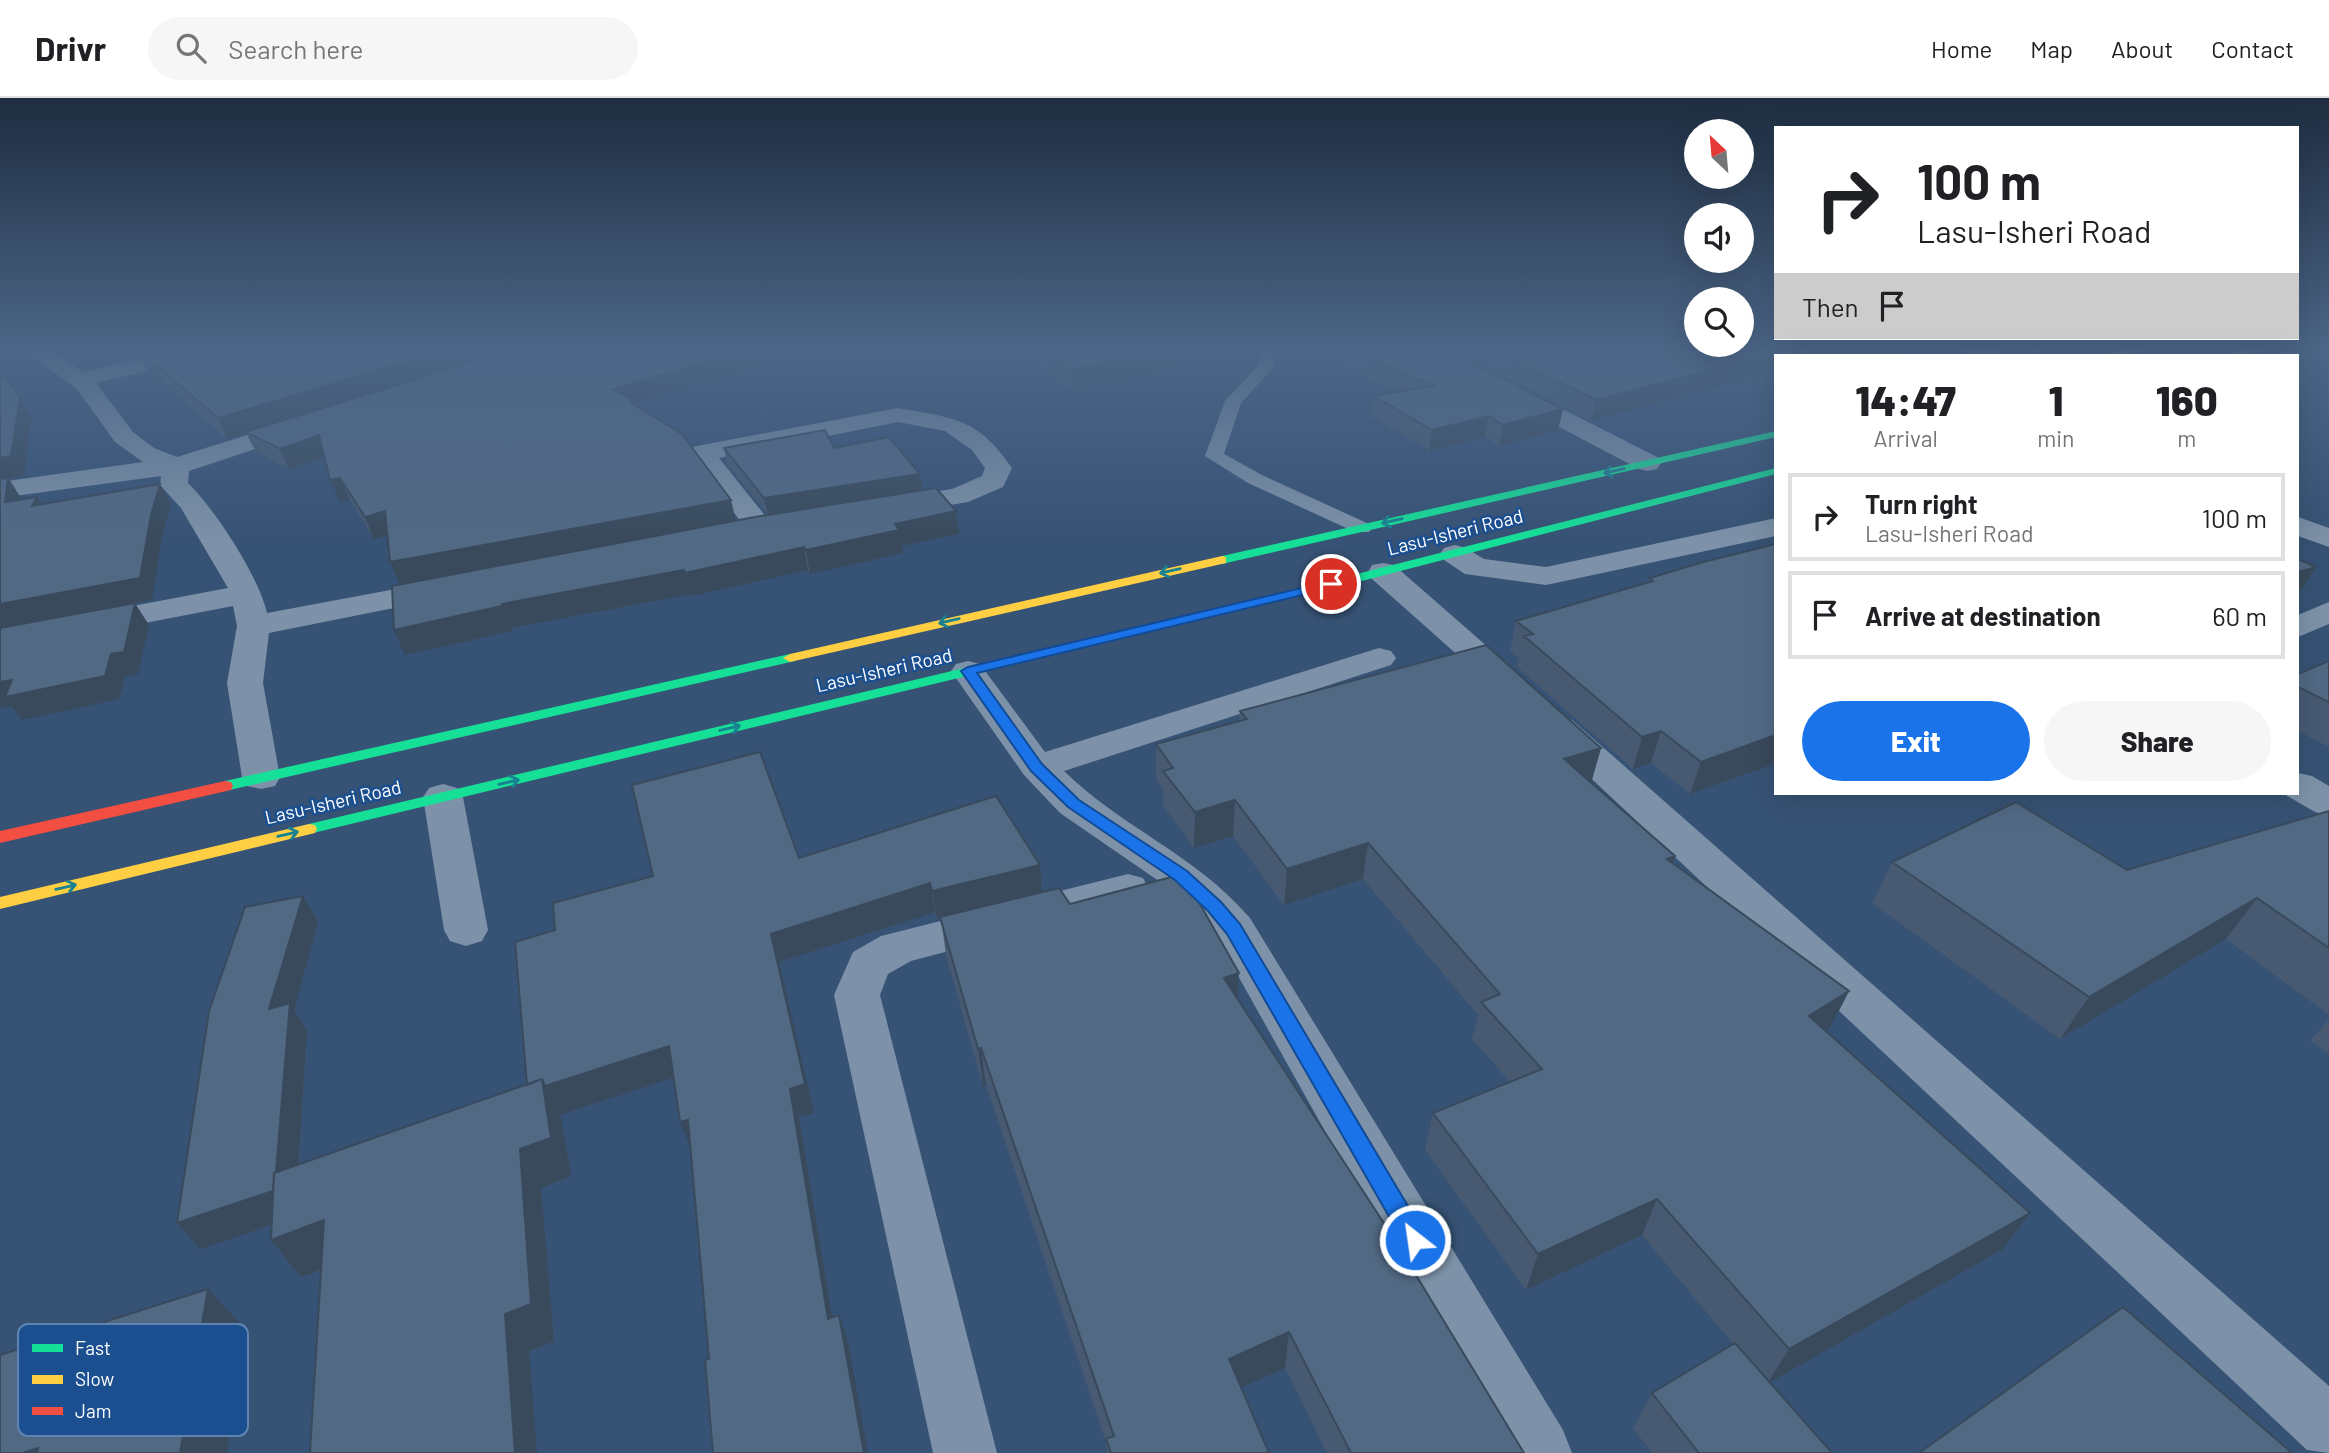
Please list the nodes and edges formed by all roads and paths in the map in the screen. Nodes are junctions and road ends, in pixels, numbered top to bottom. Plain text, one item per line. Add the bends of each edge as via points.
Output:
1 (106, 413) edge
2 (1229, 413) edge
3 (1552, 413) edge
4 (320, 420) edge
5 (1774, 433) edge
6 (1648, 463) junction
7 (176, 466) junction
8 (1774, 472) edge
9 (0, 490) edge
10 (865, 511) edge
11 (2299, 526) edge
12 (1774, 527) edge
13 (759, 528) edge
14 (1362, 528) junction
15 (2329, 538) edge
16 (1455, 554) junction
17 (1383, 572) junction
18 (472, 583) edge
19 (250, 610) junction
20 (2329, 612) edge
21 (2299, 627) edge
22 (0, 641) edge
23 (1378, 659) dead end
24 (968, 671) junction
25 (1037, 767) junction
26 (261, 777) junction
27 (2299, 786) edge
28 (443, 797) junction
29 (2329, 803) edge
30 (0, 837) edge
31 (1181, 876) junction
32 (0, 903) edge
33 (466, 930) dead end
34 (2329, 1428) edge
35 (965, 1453) edge
36 (1539, 1453) edge

1 - 7 street via 145,454
2 - 14 lane via 1214,456
3 - 6 street
4 - 7 street
5 - 6 main road, Lasu-Isheri Road
6 -> 14 main road, Lasu-Isheri Road
7 - 9 street
7 - 19 street via 174,485 193,505
8 - 16 main road, Lasu-Isheri Road
10 - 13 street via 958,496 993,481 999,468 981,444 953,425 898,415 697,450
11 - 15 street
12 - 16 street via 1546,576 1475,567
14 -> 26 main road, Lasu-Isheri Road
16 - 17 main road, Lasu-Isheri Road
17 - 24 main road, Lasu-Isheri Road
17 - 34 street
18 - 19 street
19 - 22 street
19 - 26 street via 245,683
20 - 21 street
23 - 25 street
24 - 25 street
28 -> 24 main road, Lasu-Isheri Road
25 - 31 street via 1074,803
26 - 30 main road, Lasu-Isheri Road
27 - 29 street
32 -> 28 main road, Lasu-Isheri Road
28 - 33 street
31 - 35 street via 897,948 870,964 857,995
31 - 36 street via 1234,929

